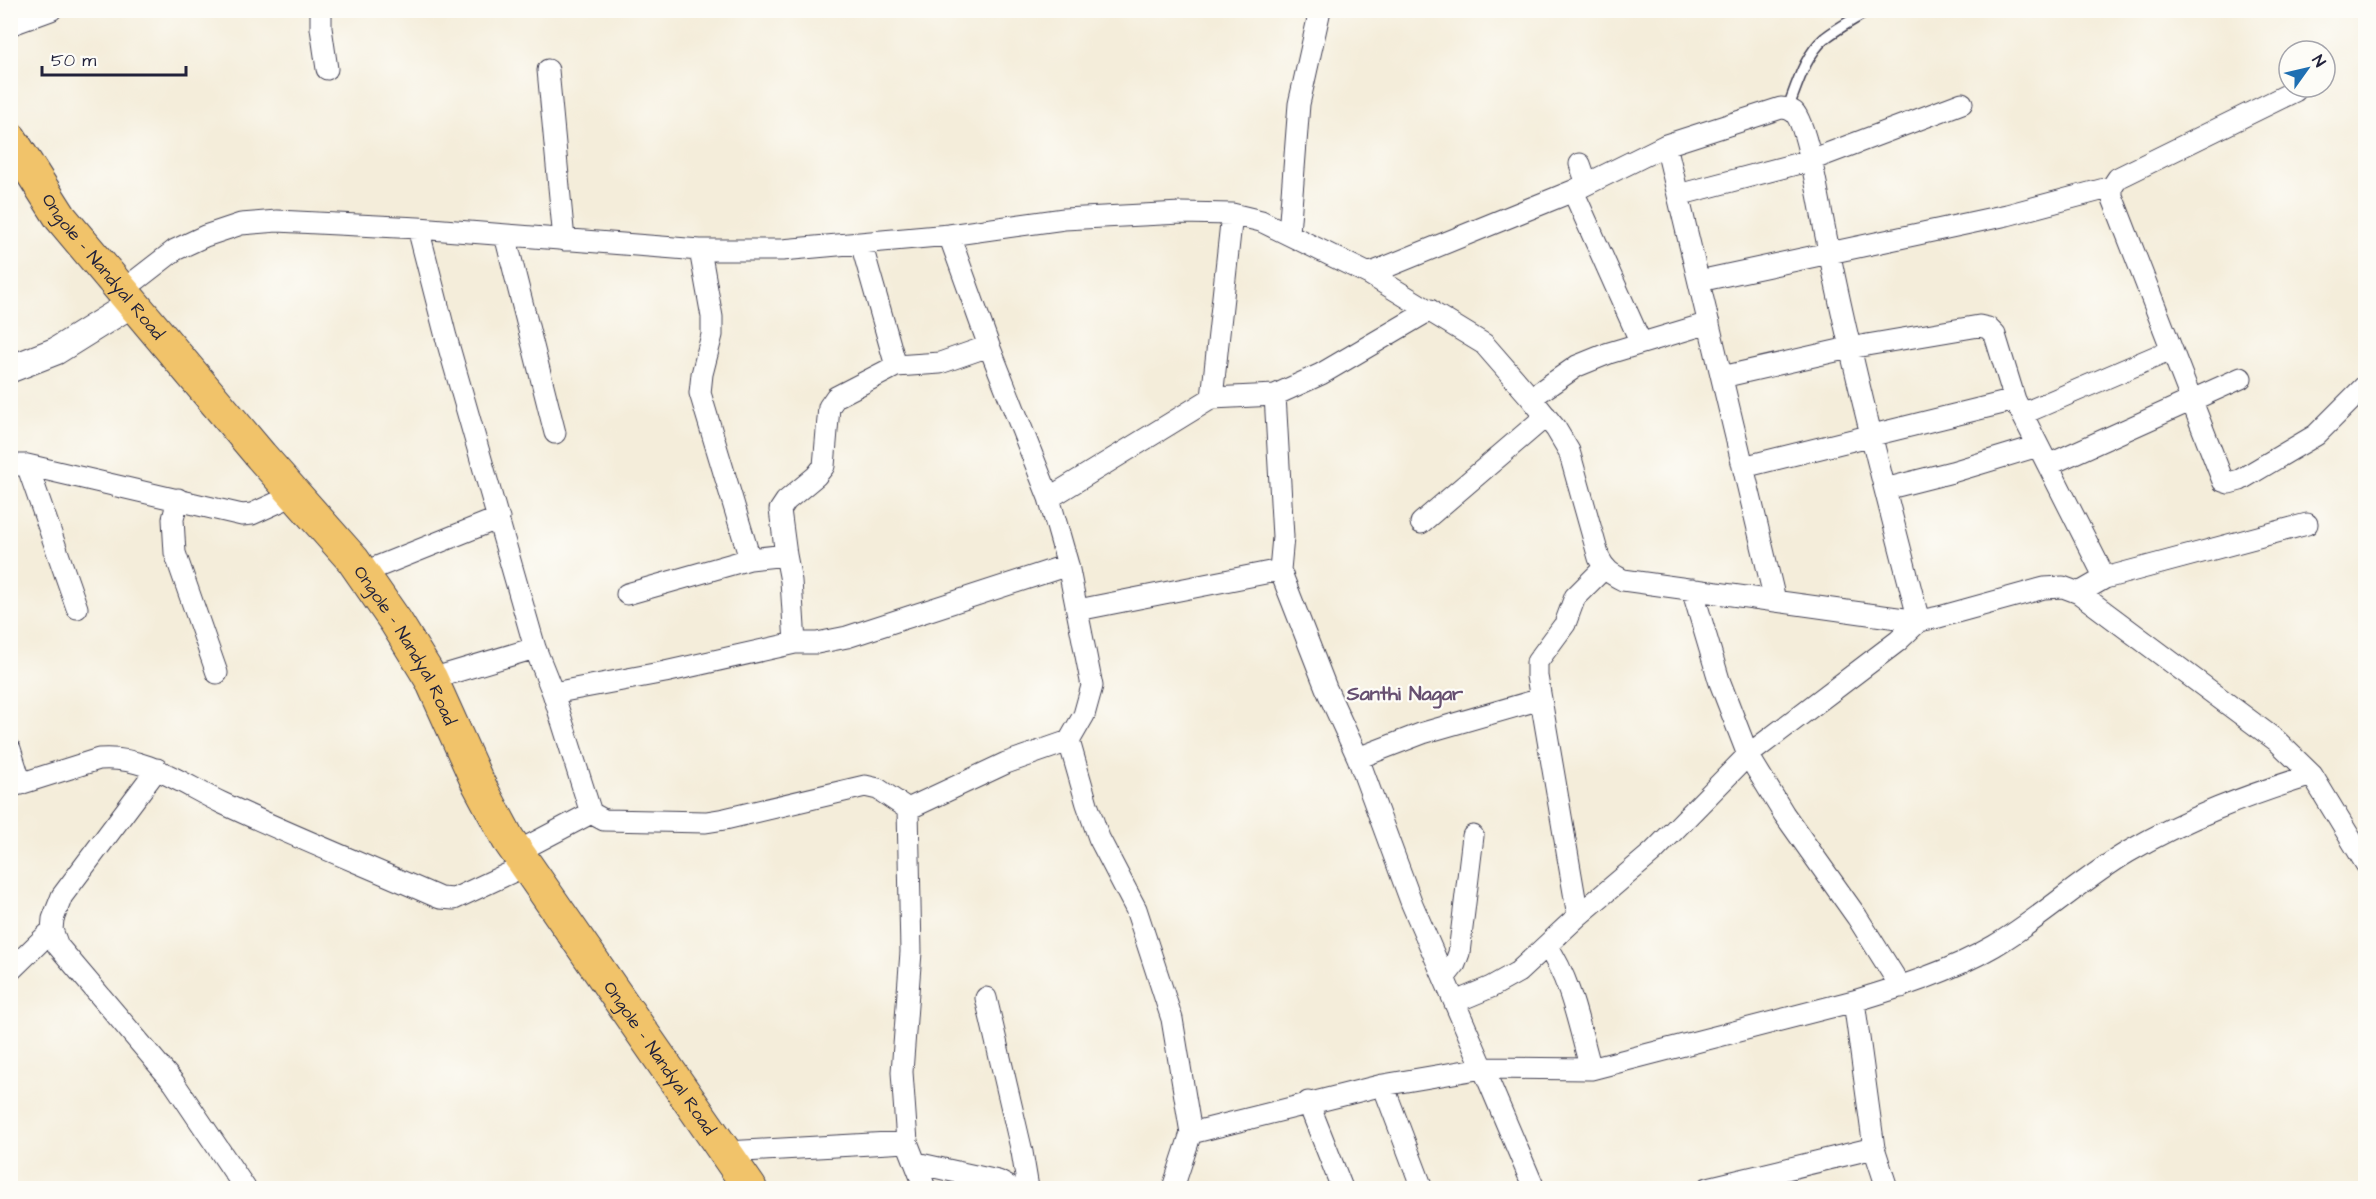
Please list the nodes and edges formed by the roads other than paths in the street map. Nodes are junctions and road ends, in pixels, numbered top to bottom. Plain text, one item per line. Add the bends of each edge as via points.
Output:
1 (51, 10) edge
2 (321, 10) edge
3 (1320, 10) edge
4 (1869, 10) edge
5 (10, 25) edge
6 (327, 69) dead end
7 (549, 69) dead end
8 (2279, 99) edge
9 (1962, 103) dead end
10 (1788, 108) junction
11 (10, 138) edge
12 (1666, 145) junction
13 (1811, 160) junction
14 (1580, 164) dead end
15 (10, 174) edge
16 (1580, 187) junction
17 (2112, 187) junction
18 (1678, 195) junction
19 (1232, 214) junction
20 (418, 228) junction
21 (1289, 233) junction
22 (505, 235) junction
23 (949, 235) junction
24 (564, 240) junction
25 (861, 243) junction
26 (700, 250) junction
27 (1829, 253) junction
28 (1369, 274) junction
29 (1699, 281) junction
30 (121, 301) junction
31 (1430, 310) junction
32 (1709, 323) junction
33 (1641, 343) junction
34 (989, 346) junction
35 (1849, 348) junction
36 (2171, 350) junction
37 (896, 366) junction
38 (10, 369) edge
39 (1722, 377) junction
40 (2241, 378) dead end
41 (2366, 385) edge
42 (1275, 395) junction
43 (1212, 398) junction
44 (1531, 398) junction
45 (2191, 400) junction
46 (2018, 407) junction
47 (1546, 417) junction
48 (555, 433) dead end
49 (1870, 435) junction
50 (2038, 446) junction
51 (19, 465) edge
52 (2048, 465) junction
53 (1743, 466) junction
54 (1885, 489) junction
55 (1049, 498) junction
56 (178, 499) junction
57 (283, 500) junction
58 (499, 518) junction
59 (1421, 524) dead end
60 (2307, 524) dead end
61 (786, 555) junction
62 (750, 559) junction
63 (1068, 565) junction
64 (1604, 568) junction
65 (1280, 570) junction
66 (362, 573) junction
67 (2105, 578) junction
68 (1692, 589) junction
69 (2079, 592) junction
70 (627, 594) dead end
71 (1775, 600) junction
72 (77, 608) dead end
73 (1077, 610) junction
74 (1919, 621) junction
75 (795, 643) junction
76 (535, 648) junction
77 (217, 673) dead end
78 (430, 679) junction
79 (553, 693) junction
80 (1541, 699) junction
81 (1069, 741) junction
82 (10, 749) edge
83 (1748, 755) junction
84 (1358, 758) junction
85 (157, 769) junction
86 (2312, 775) junction
87 (16, 786) edge
88 (908, 809) junction
89 (591, 813) junction
90 (1473, 836) dead end
91 (515, 862) junction
92 (2366, 864) edge
93 (1578, 916) junction
94 (52, 930) junction
95 (1547, 946) junction
96 (10, 971) edge
97 (1444, 978) junction
98 (1901, 987) junction
99 (986, 998) dead end
100 (1854, 1001) junction
101 (1455, 1002) junction
102 (1483, 1068) junction
103 (1591, 1069) junction
104 (1383, 1085) junction
105 (1308, 1102) junction
106 (1191, 1134) junction
107 (907, 1142) junction
108 (1874, 1148) junction
109 (726, 1152) junction
110 (916, 1163) junction
111 (244, 1188) edge
112 (733, 1188) edge
113 (750, 1188) edge
114 (926, 1188) edge
115 (1011, 1188) edge
116 (1028, 1188) edge
117 (1173, 1188) edge
118 (1342, 1188) edge
119 (1422, 1188) edge
120 (1534, 1188) edge
121 (1708, 1188) edge
122 (1887, 1188) edge

1 - 5 street
2 - 6 street
3 - 21 street via 1299,104
4 - 10 lane via 1824,39 1813,51
7 - 24 street
8 - 17 street via 2118,178
9 - 13 street
10 - 12 street
10 - 13 street via 1795,113
11 - 30 main road, Ongole - Nandyal Road
12 - 16 street
12 - 18 street
13 - 18 street
13 - 27 street
14 - 16 street
15 - 30 main road, Ongole - Nandyal Road via 74,258
16 - 28 street
16 - 33 street
17 - 27 street via 2007,215
17 - 36 street via 2112,196
18 - 29 street
19 - 21 street via 1261,220
19 - 23 street via 1064,219
19 - 43 street
20 - 22 street
20 - 30 street via 277,221 241,224 175,250
20 - 58 street
21 - 28 street
22 - 24 street
22 - 48 street
23 - 25 street
23 - 34 street
24 - 26 street
25 - 26 street via 782,250
25 - 37 street
26 - 62 street via 712,335 700,393
27 - 29 street
27 - 35 street
28 - 31 street
29 - 32 street
30 - 38 street via 56,351
30 - 57 main road, Ongole - Nandyal Road
30 - 66 main road, Ongole - Nandyal Road
31 - 42 street via 1322,374
31 - 44 street via 1484,344
32 - 33 street
32 - 39 street
33 - 44 street via 1577,366
34 - 37 street via 940,363
34 - 55 street
35 - 39 street
35 - 46 street via 1979,326 1989,328 1995,335
35 - 49 street
36 - 45 street
36 - 46 street
37 - 61 street via 836,397 829,407 824,466 780,510
39 - 53 street
40 - 45 street
41 - 45 street via 2316,435 2258,471 2229,483 2219,476
42 - 43 street
42 - 65 street via 1283,537
43 - 55 street
44 - 47 street
45 - 52 street
46 - 49 street
46 - 50 street
47 - 59 street
47 - 64 street via 1572,459
49 - 53 street
49 - 54 street
50 - 52 street
50 - 54 street
51 - 56 street
51 - 72 street
52 - 67 street
53 - 71 street
54 - 74 street
55 - 63 street
56 - 57 street via 242,515
56 - 77 street via 173,519 175,553
57 - 91 main road, Ongole - Nandyal Road via 351,579 379,619 417,687 465,792
58 - 66 street
58 - 76 street
60 - 67 street
61 - 62 street
61 - 75 street
62 - 70 street
63 - 73 street
63 - 75 street via 847,637
64 - 68 street via 1623,580
64 - 80 street via 1575,597 1565,624 1538,662
65 - 73 street
65 - 84 street
66 - 78 main road, Ongole - Nandyal Road
67 - 69 street
68 - 71 street
68 - 83 street via 1719,680
69 - 74 street via 2063,587 2044,588
69 - 86 street via 2277,741
71 - 74 street
73 - 81 street via 1092,686 1084,714
74 - 83 street
75 - 79 street
76 - 78 street
76 - 79 street
78 - 91 main road, Ongole - Nandyal Road
79 - 89 street
80 - 84 street via 1423,733
80 - 93 street
81 - 88 street via 1006,763
81 - 106 street via 1087,804 1136,909 1172,1019
82 - 87 street
83 - 93 street via 1653,852
83 - 98 street
84 - 97 street
85 - 87 street via 114,758 99,759
85 - 91 street via 221,802 440,898 454,899
85 - 94 street via 62,896 55,909
86 - 92 street
86 - 98 street via 2237,800 2166,831 2126,854 1994,946
88 - 89 street via 878,789 865,786 706,822 619,822
88 - 107 street via 911,952 902,1072
89 - 91 street
90 - 97 street via 1459,953
91 - 109 main road, Ongole - Nandyal Road
91 - 112 main road, Ongole - Nandyal Road
93 - 95 street
94 - 96 street
94 - 111 street via 68,960 174,1083
95 - 101 street via 1506,980
95 - 103 street via 1557,959 1572,998
97 - 101 street
98 - 100 street
99 - 116 street
100 - 103 street
100 - 108 street
101 - 102 street
102 - 103 street
102 - 104 street
102 - 120 street
104 - 105 street
104 - 119 street
105 - 106 street
105 - 118 street
106 - 117 street
107 - 109 street
107 - 110 street
108 - 121 street
108 - 122 street
109 - 113 main road, Ongole - Nandyal Road
110 - 114 street
110 - 115 street via 990,1179

